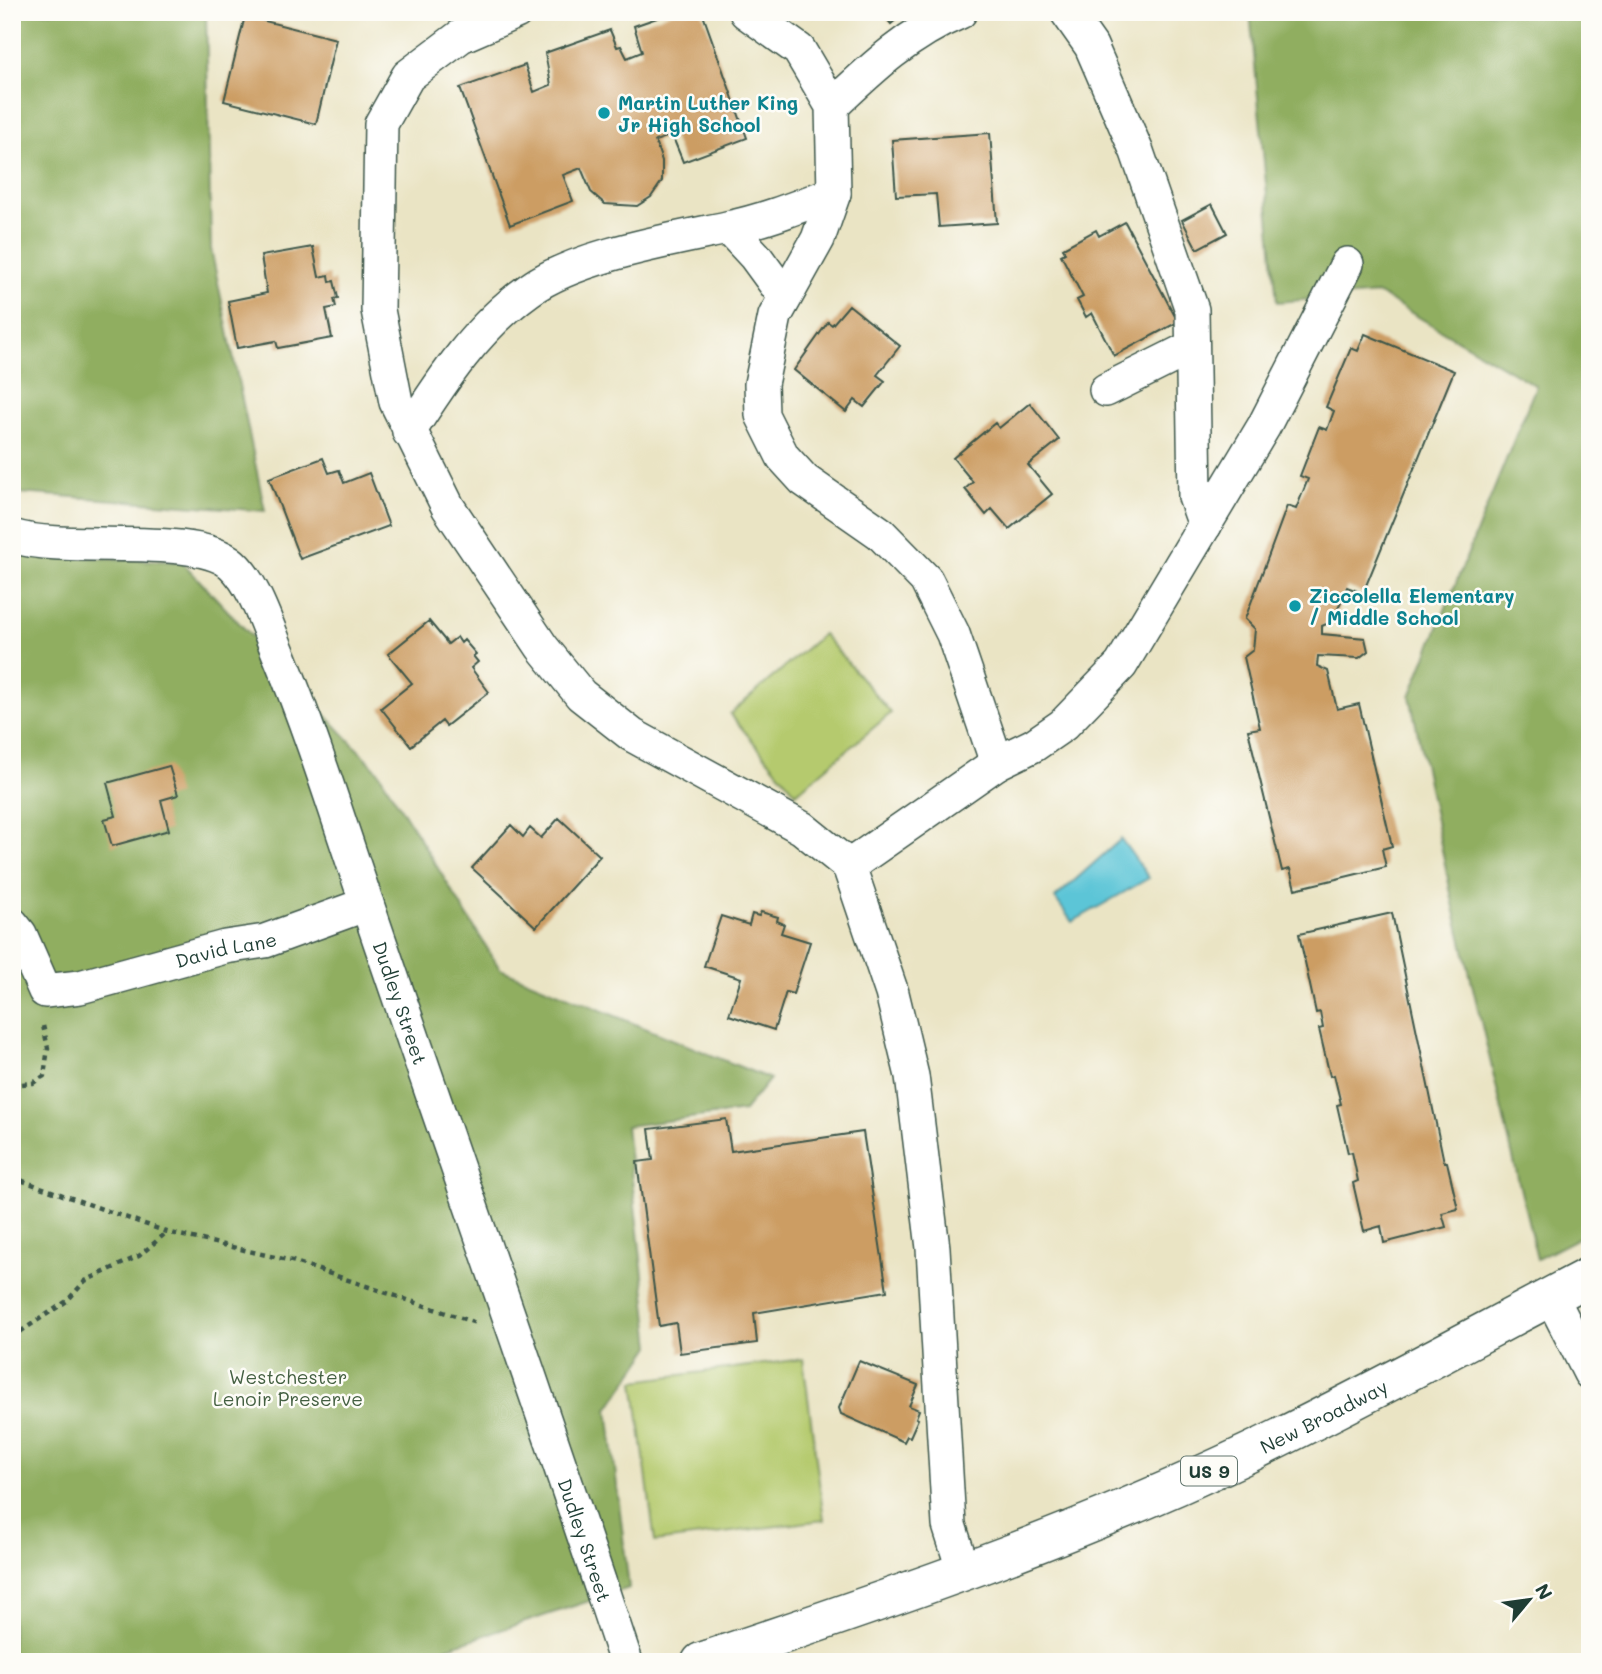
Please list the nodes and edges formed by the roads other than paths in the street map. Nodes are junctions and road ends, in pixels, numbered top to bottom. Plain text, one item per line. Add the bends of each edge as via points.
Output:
1 (516, 12) edge
2 (746, 12) edge
3 (960, 12) edge
4 (1067, 12) edge
5 (832, 106) junction
6 (834, 193) junction
7 (729, 228) junction
8 (1347, 264) dead end
9 (785, 297) junction
10 (1192, 347) junction
11 (1105, 390) dead end
12 (409, 432) junction
13 (1205, 525) junction
14 (12, 536) edge
15 (997, 763) junction
16 (849, 866) junction
17 (367, 904) junction
18 (12, 924) edge
19 (1590, 1276) edge
20 (1551, 1296) junction
21 (1590, 1373) edge
22 (964, 1572) junction
23 (626, 1662) edge
24 (701, 1662) edge

1 - 12 street via 461,36 408,76 381,124 378,310 396,402
2 - 5 street via 799,50
3 - 5 street via 929,25 884,57
4 - 10 street via 1091,46 1148,180 1192,310
5 - 6 street
6 - 7 street
6 - 9 street via 818,239
7 - 9 street
7 - 12 street via 573,268 531,288 461,355
8 - 13 street via 1264,426
9 - 15 street via 775,316 761,384 762,415 772,439 804,481 880,533 926,580 953,634
10 - 11 street
10 - 13 street via 1195,497
12 - 16 street via 448,507 542,647 581,695 632,735 802,828
13 - 15 street via 1121,665 1063,725
14 - 17 street, Dudley Street via 53,545 171,545 229,561 262,612 307,720
15 - 16 street
16 - 22 street via 892,993 912,1076 933,1248 950,1525
17 - 18 street, David Lane via 265,941 225,947 80,987 45,991
17 - 23 street, Dudley Street
19 - 20 main road, New Broadway / US 9
20 - 21 street
20 - 22 main road, New Broadway / US 9 via 1250,1452 1097,1520
22 - 24 main road, New Broadway / US 9

